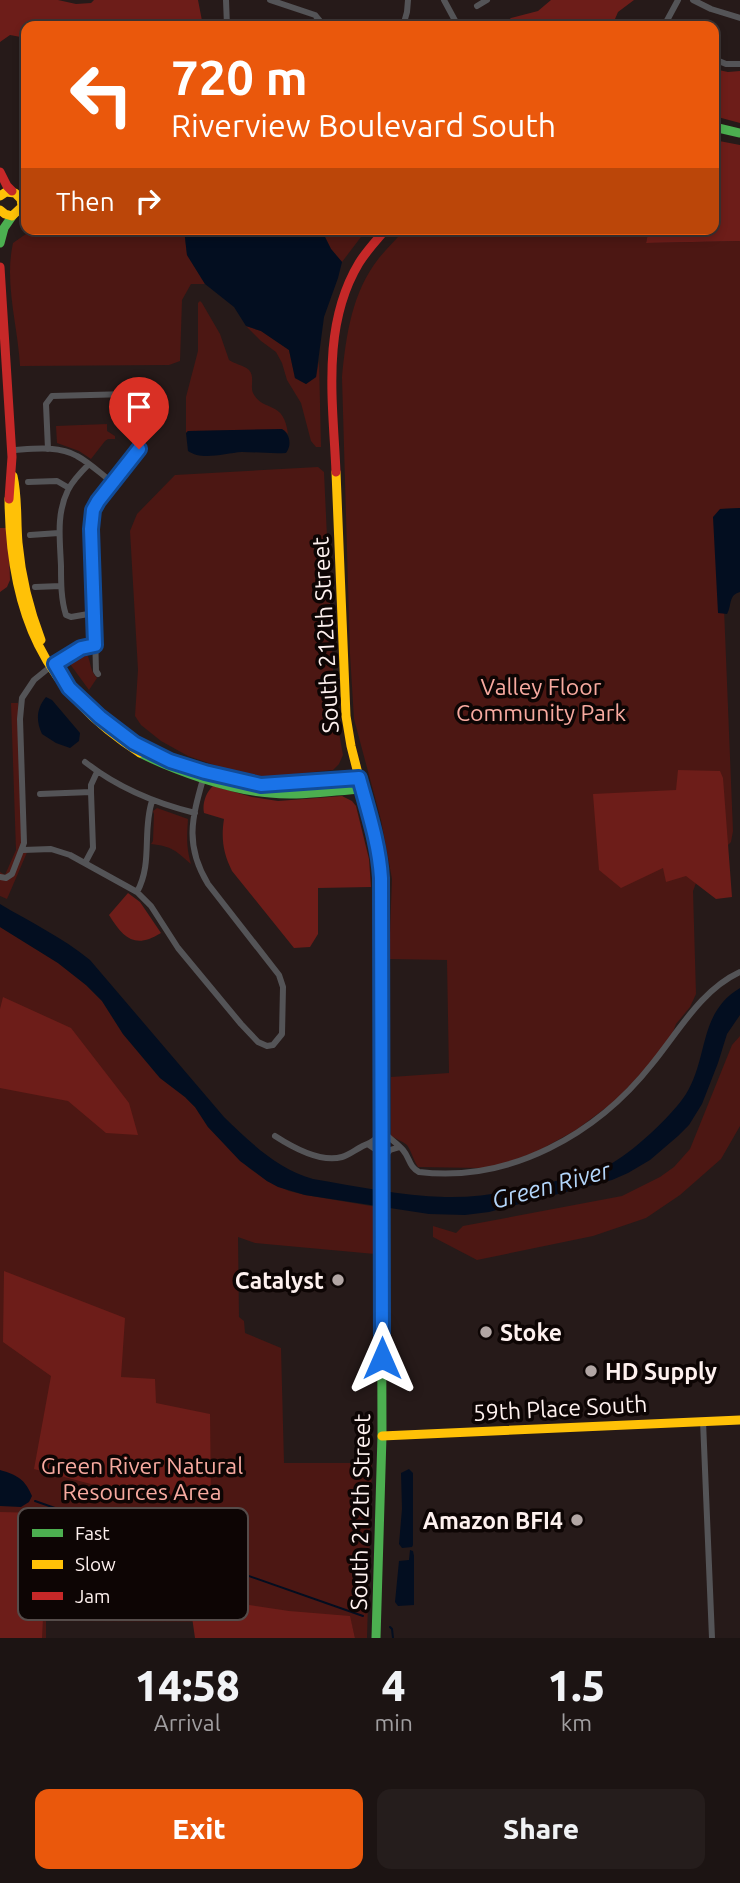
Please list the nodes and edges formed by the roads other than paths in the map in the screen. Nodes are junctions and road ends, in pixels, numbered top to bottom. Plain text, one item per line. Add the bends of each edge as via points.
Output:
1 (226, 0) edge
2 (270, 0) edge
3 (408, 0) edge
4 (444, 0) edge
5 (487, 0) edge
6 (678, 0) edge
7 (693, 0) edge
8 (477, 6) dead end
9 (740, 18) edge
10 (227, 21) edge
11 (318, 21) edge
12 (404, 21) edge
13 (455, 21) edge
14 (667, 21) edge
15 (719, 61) edge
16 (740, 64) edge
17 (719, 128) edge
18 (740, 133) edge
19 (0, 173) edge
20 (0, 184) edge
21 (19, 194) edge
22 (1, 196) edge
23 (21, 209) edge
24 (0, 211) edge
25 (13, 215) junction
26 (0, 218) edge
27 (381, 235) edge
28 (0, 243) edge
29 (0, 267) edge
30 (3, 326) edge
31 (48, 449) junction
32 (11, 450) junction
33 (89, 464) junction
34 (28, 482) dead end
35 (113, 483) junction
36 (69, 488) junction
37 (59, 533) junction
38 (30, 535) dead end
39 (61, 586) junction
40 (35, 587) dead end
41 (94, 613) junction
42 (95, 645) junction
43 (53, 666) junction
44 (98, 674) dead end
45 (85, 762) dead end
46 (97, 772) junction
47 (204, 775) junction
48 (359, 778) junction
49 (362, 789) junction
50 (91, 792) junction
51 (40, 794) dead end
52 (152, 801) junction
53 (195, 813) junction
54 (23, 850) junction
55 (85, 863) junction
56 (3, 878) edge
57 (137, 892) junction
58 (740, 972) edge
59 (382, 1130) junction
60 (275, 1136) dead end
61 (369, 1145) junction
62 (400, 1147) junction
63 (382, 1160) junction
64 (740, 1420) edge
65 (703, 1421) junction
66 (382, 1436) junction
67 (376, 1638) edge
68 (712, 1638) edge

1 - 10 street
2 - 11 street via 315,15
3 - 12 street
4 - 13 street
5 - 8 street
6 - 14 street
7 - 9 street
15 - 16 street
17 - 18 main road
19 - 21 main road via 7,186
20 - 22 main road
21 - 22 main road
23 - 25 main road
24 - 25 main road
24 - 26 main road
25 - 28 main road
27 - 48 main road, South 212th Street via 359,263 338,311 331,362 345,703
29 - 30 main road
30 - 32 main road
31 - 32 street
31 - 33 street
31 - 35 street via 48,399 55,395 136,397 141,444
32 - 43 main road via 19,576
33 - 35 street
33 - 36 street
34 - 36 street via 57,481
35 - 41 street via 93,510
36 - 37 street
37 - 38 street
37 - 39 street
39 - 40 street
39 - 41 street via 66,615
41 - 42 street
42 - 43 street via 81,648
42 - 44 street
43 - 47 main road via 77,696 118,732 150,752
43 - 54 street via 34,680 21,705
45 - 46 street
46 - 50 street
46 - 52 street
47 - 48 main road via 261,785
47 - 49 main road via 279,794
47 - 53 street
48 - 49 main road, South 212th Street
49 - 59 main road, South 212th Street via 380,859
50 - 51 street
50 - 55 street via 93,848
52 - 53 street
52 - 57 street via 146,864
53 - 57 street via 192,839 200,870 281,980 282,1034 273,1045 258,1042 241,1024
54 - 55 street via 59,851
54 - 56 street via 12,874
55 - 57 street
58 - 62 street via 712,990 618,1100 581,1131 547,1151 482,1172 429,1173 414,1169
59 - 61 street
59 - 62 street
59 - 63 main road, South 212th Street
60 - 61 street via 309,1153 332,1158
61 - 63 street
62 - 63 street
63 - 66 main road, South 212th Street
64 - 65 main road, 59th Place South
65 - 66 main road, 59th Place South
65 - 68 street
66 - 67 main road, South 212th Street

